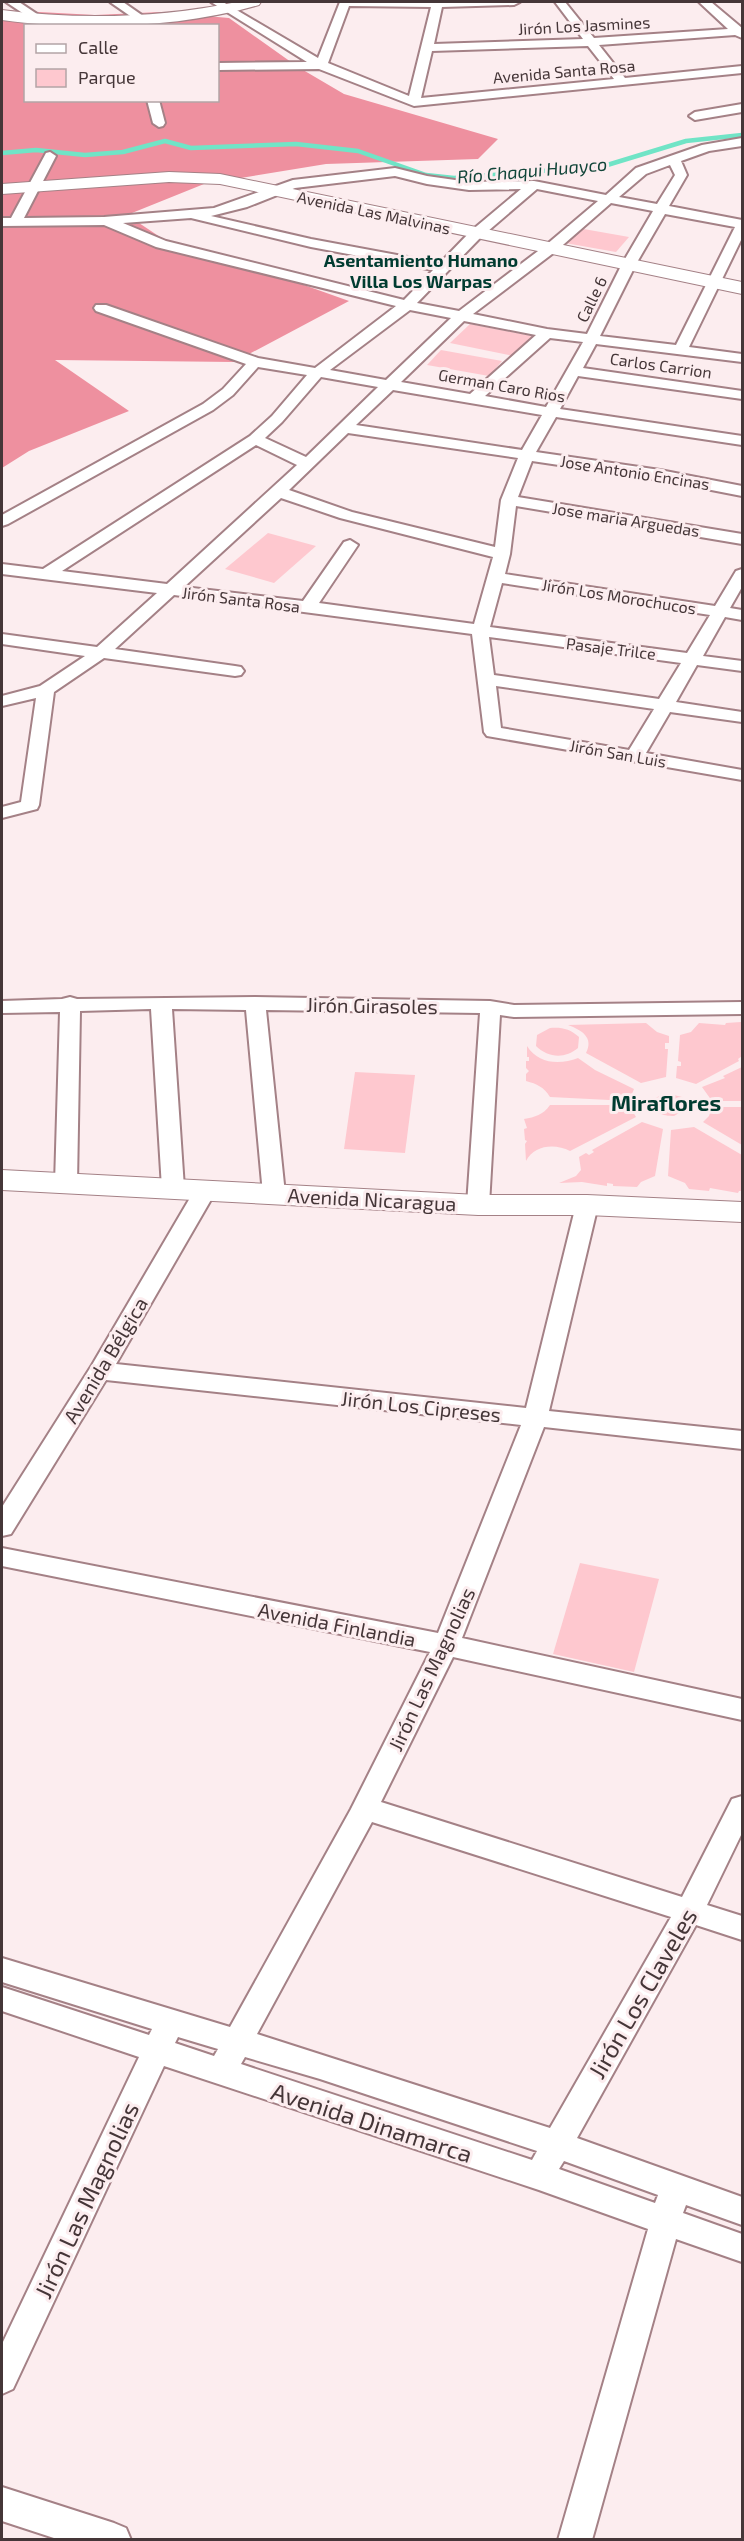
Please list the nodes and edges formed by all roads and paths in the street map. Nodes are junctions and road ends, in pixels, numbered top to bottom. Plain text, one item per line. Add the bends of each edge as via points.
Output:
1 (14, 2) edge
2 (116, 2) edge
3 (253, 2) edge
4 (345, 2) edge
5 (514, 2) edge
6 (560, 2) edge
7 (705, 2) edge
8 (723, 2) edge
9 (437, 3) edge
10 (222, 6) edge
11 (2, 15) edge
12 (140, 18) junction
13 (40, 20) junction
14 (742, 20) edge
15 (165, 21) edge
16 (741, 33) edge
17 (592, 42) junction
18 (427, 48) junction
19 (321, 65) junction
20 (219, 67) edge
21 (742, 70) edge
22 (623, 83) junction
23 (154, 102) edge
24 (414, 102) junction
25 (742, 108) edge
26 (695, 116) dead end
27 (159, 123) dead end
28 (742, 142) edge
29 (50, 156) dead end
30 (674, 160) junction
31 (534, 184) junction
32 (34, 187) junction
33 (2, 189) edge
34 (275, 190) junction
35 (609, 199) junction
36 (662, 210) junction
37 (190, 214) junction
38 (104, 220) junction
39 (8, 222) edge
40 (742, 224) edge
41 (476, 234) junction
42 (551, 248) junction
43 (629, 264) junction
44 (442, 268) junction
45 (714, 282) junction
46 (742, 288) edge
47 (407, 305) junction
48 (101, 308) dead end
49 (461, 316) junction
50 (547, 333) junction
51 (591, 340) junction
52 (680, 351) junction
53 (742, 358) edge
54 (255, 362) junction
55 (574, 371) junction
56 (316, 374) junction
57 (391, 384) junction
58 (742, 395) edge
59 (474, 399) junction
60 (551, 412) junction
61 (346, 428) junction
62 (255, 439) junction
63 (742, 441) edge
64 (527, 455) junction
65 (306, 463) junction
66 (742, 491) edge
67 (278, 492) junction
68 (509, 500) junction
69 (2, 521) edge
70 (742, 539) edge
71 (350, 545) dead end
72 (501, 554) junction
73 (2, 568) edge
74 (742, 574) edge
75 (45, 575) junction
76 (495, 577) junction
77 (170, 591) junction
78 (308, 607) junction
79 (720, 612) junction
80 (742, 615) edge
81 (480, 632) junction
82 (2, 639) edge
83 (102, 652) junction
84 (693, 658) junction
85 (742, 666) edge
86 (235, 671) dead end
87 (486, 679) junction
88 (46, 690) junction
89 (2, 701) edge
90 (665, 705) junction
91 (742, 717) edge
92 (635, 756) junction
93 (742, 775) edge
94 (2, 813) edge
95 (70, 1003) junction
96 (162, 1003) junction
97 (255, 1003) junction
98 (2, 1006) edge
99 (490, 1007) junction
100 (742, 1008) edge
101 (2, 1180) edge
102 (66, 1184) junction
103 (172, 1188) junction
104 (206, 1191) junction
105 (274, 1194) junction
106 (478, 1205) junction
107 (587, 1205) junction
108 (742, 1212) edge
109 (99, 1371) junction
110 (535, 1419) junction
111 (742, 1440) edge
112 (2, 1527) edge
113 (2, 1557) edge
114 (446, 1645) junction
115 (742, 1710) edge
116 (742, 1807) edge
117 (364, 1808) junction
118 (689, 1912) junction
119 (742, 1928) edge
120 (2, 1970) edge
121 (2, 1999) edge
122 (171, 2022) junction
123 (236, 2042) junction
124 (157, 2051) junction
125 (220, 2072) junction
126 (556, 2144) junction
127 (539, 2176) junction
128 (675, 2188) junction
129 (742, 2211) edge
130 (664, 2221) junction
131 (742, 2248) edge
132 (2, 2378) edge
133 (2, 2504) edge
134 (114, 2540) edge
135 (575, 2540) edge

1 - 13 street
2 - 12 street
3 - 10 street
4 - 9 street
4 - 19 street
5 - 9 street
6 - 17 street
7 - 16 street
8 - 14 street
9 - 18 street
10 - 15 street
10 - 19 street, Avenida Santa Rosa
11 - 13 street
12 - 13 street
12 - 15 street
16 - 17 street, Jirón Los Jasmines
17 - 18 street, Jirón Los Jasmines
17 - 22 street
18 - 24 street
19 - 20 street
19 - 24 street, Avenida Santa Rosa
21 - 22 street, Avenida Santa Rosa
22 - 24 street, Avenida Santa Rosa
23 - 27 street
25 - 26 street
28 - 30 street via 706,148
29 - 32 street
30 - 35 street via 641,171
30 - 36 street, Calle 6 via 681,175
31 - 34 street via 469,186 395,172 293,184
31 - 35 street
31 - 41 street
32 - 33 street, Avenida Las Malvinas
32 - 34 street, Avenida Las Malvinas via 170,177 220,179
32 - 39 street
34 - 37 street via 215,212
34 - 41 street, Avenida Las Malvinas
35 - 36 street
35 - 42 street
36 - 40 street
36 - 43 street, Calle 6
37 - 38 street
37 - 44 street via 300,241
38 - 39 street
38 - 47 street via 161,244
40 - 45 street
41 - 42 street, Avenida Las Malvinas
41 - 44 street
42 - 43 street, Avenida Las Malvinas
42 - 49 street
43 - 45 street, Avenida Las Malvinas
43 - 51 street, Calle 6
44 - 47 street
45 - 46 street, Avenida Las Malvinas
45 - 52 street
47 - 49 street
47 - 56 street
48 - 54 street, German Caro Rios
49 - 50 street
49 - 57 street
50 - 51 street
50 - 59 street
51 - 52 street
51 - 55 street, Calle 6
52 - 53 street
54 - 56 street, German Caro Rios
54 - 69 street via 208,407
55 - 58 street, Carlos Carrion
55 - 60 street, Calle 6
56 - 57 street, German Caro Rios
56 - 62 street
57 - 59 street, German Caro Rios
57 - 61 street
59 - 60 street, German Caro Rios
60 - 63 street, German Caro Rios
60 - 64 street, Calle 6
61 - 64 street, Jose Antonio Encinas
61 - 65 street
62 - 65 street
62 - 75 street
64 - 66 street, Jose Antonio Encinas
64 - 68 street, Calle 6
65 - 67 street
67 - 72 street via 345,515
67 - 77 street
68 - 70 street, Jose maria Arguedas
68 - 72 street, Calle 6
71 - 78 street
72 - 76 street, Calle 6
73 - 75 street, Jirón Santa Rosa
74 - 79 street
75 - 77 street, Jirón Santa Rosa
76 - 79 street, Jirón Los Morochucos
76 - 81 street, Calle 6
77 - 78 street, Jirón Santa Rosa
77 - 83 street
78 - 81 street, Jirón Santa Rosa
79 - 80 street, Jirón Los Morochucos
79 - 84 street
81 - 84 street, Pasaje Trilce
81 - 87 street
82 - 83 street
83 - 86 street
83 - 88 street
84 - 85 street, Pasaje Trilce
84 - 90 street
87 - 90 street
87 - 92 street, Jirón San Luis via 493,732
88 - 89 street
88 - 94 street via 30,805
90 - 91 street
90 - 92 street
92 - 93 street, Jirón San Luis
95 - 96 street, Jirón Girasoles
95 - 98 street, Jirón Girasoles
95 - 102 street
96 - 97 street, Jirón Girasoles
96 - 103 street
97 - 99 street, Jirón Girasoles
97 - 105 street
99 - 100 street, Jirón Girasoles via 514,1011
99 - 106 street
101 - 102 street, Avenida Nicaragua
102 - 103 street, Avenida Nicaragua
103 - 104 street, Avenida Nicaragua
104 - 105 street, Avenida Nicaragua
104 - 109 street, Avenida Bélgica
105 - 106 street, Avenida Nicaragua
106 - 107 street, Avenida Nicaragua
107 - 108 street, Avenida Nicaragua
107 - 110 street, Jirón Las Magnolias
109 - 110 street, Jirón Los Cipreses
109 - 112 street, Avenida Bélgica
110 - 111 street, Jirón Los Cipreses
110 - 114 street, Jirón Las Magnolias
113 - 114 street, Avenida Finlandia
114 - 115 street, Avenida Finlandia
114 - 117 street, Jirón Las Magnolias
116 - 118 street, Jirón Los Claveles
117 - 118 street
117 - 123 street, Jirón Las Magnolias
118 - 119 street
118 - 126 street, Jirón Los Claveles
120 - 122 street, Avenida Dinamarca
121 - 124 street, Avenida Dinamarca
122 - 123 street, Avenida Dinamarca
122 - 124 street, Jirón Las Magnolias
123 - 125 street, Jirón Las Magnolias
123 - 126 street, Avenida Dinamarca
124 - 125 street, Avenida Dinamarca
124 - 132 street, Jirón Las Magnolias
125 - 127 street, Avenida Dinamarca
126 - 127 street, Jirón Los Claveles
126 - 128 street, Avenida Dinamarca
127 - 130 street, Avenida Dinamarca
128 - 129 street, Avenida Dinamarca
128 - 130 street
130 - 131 street, Avenida Dinamarca
130 - 135 street
133 - 134 street

